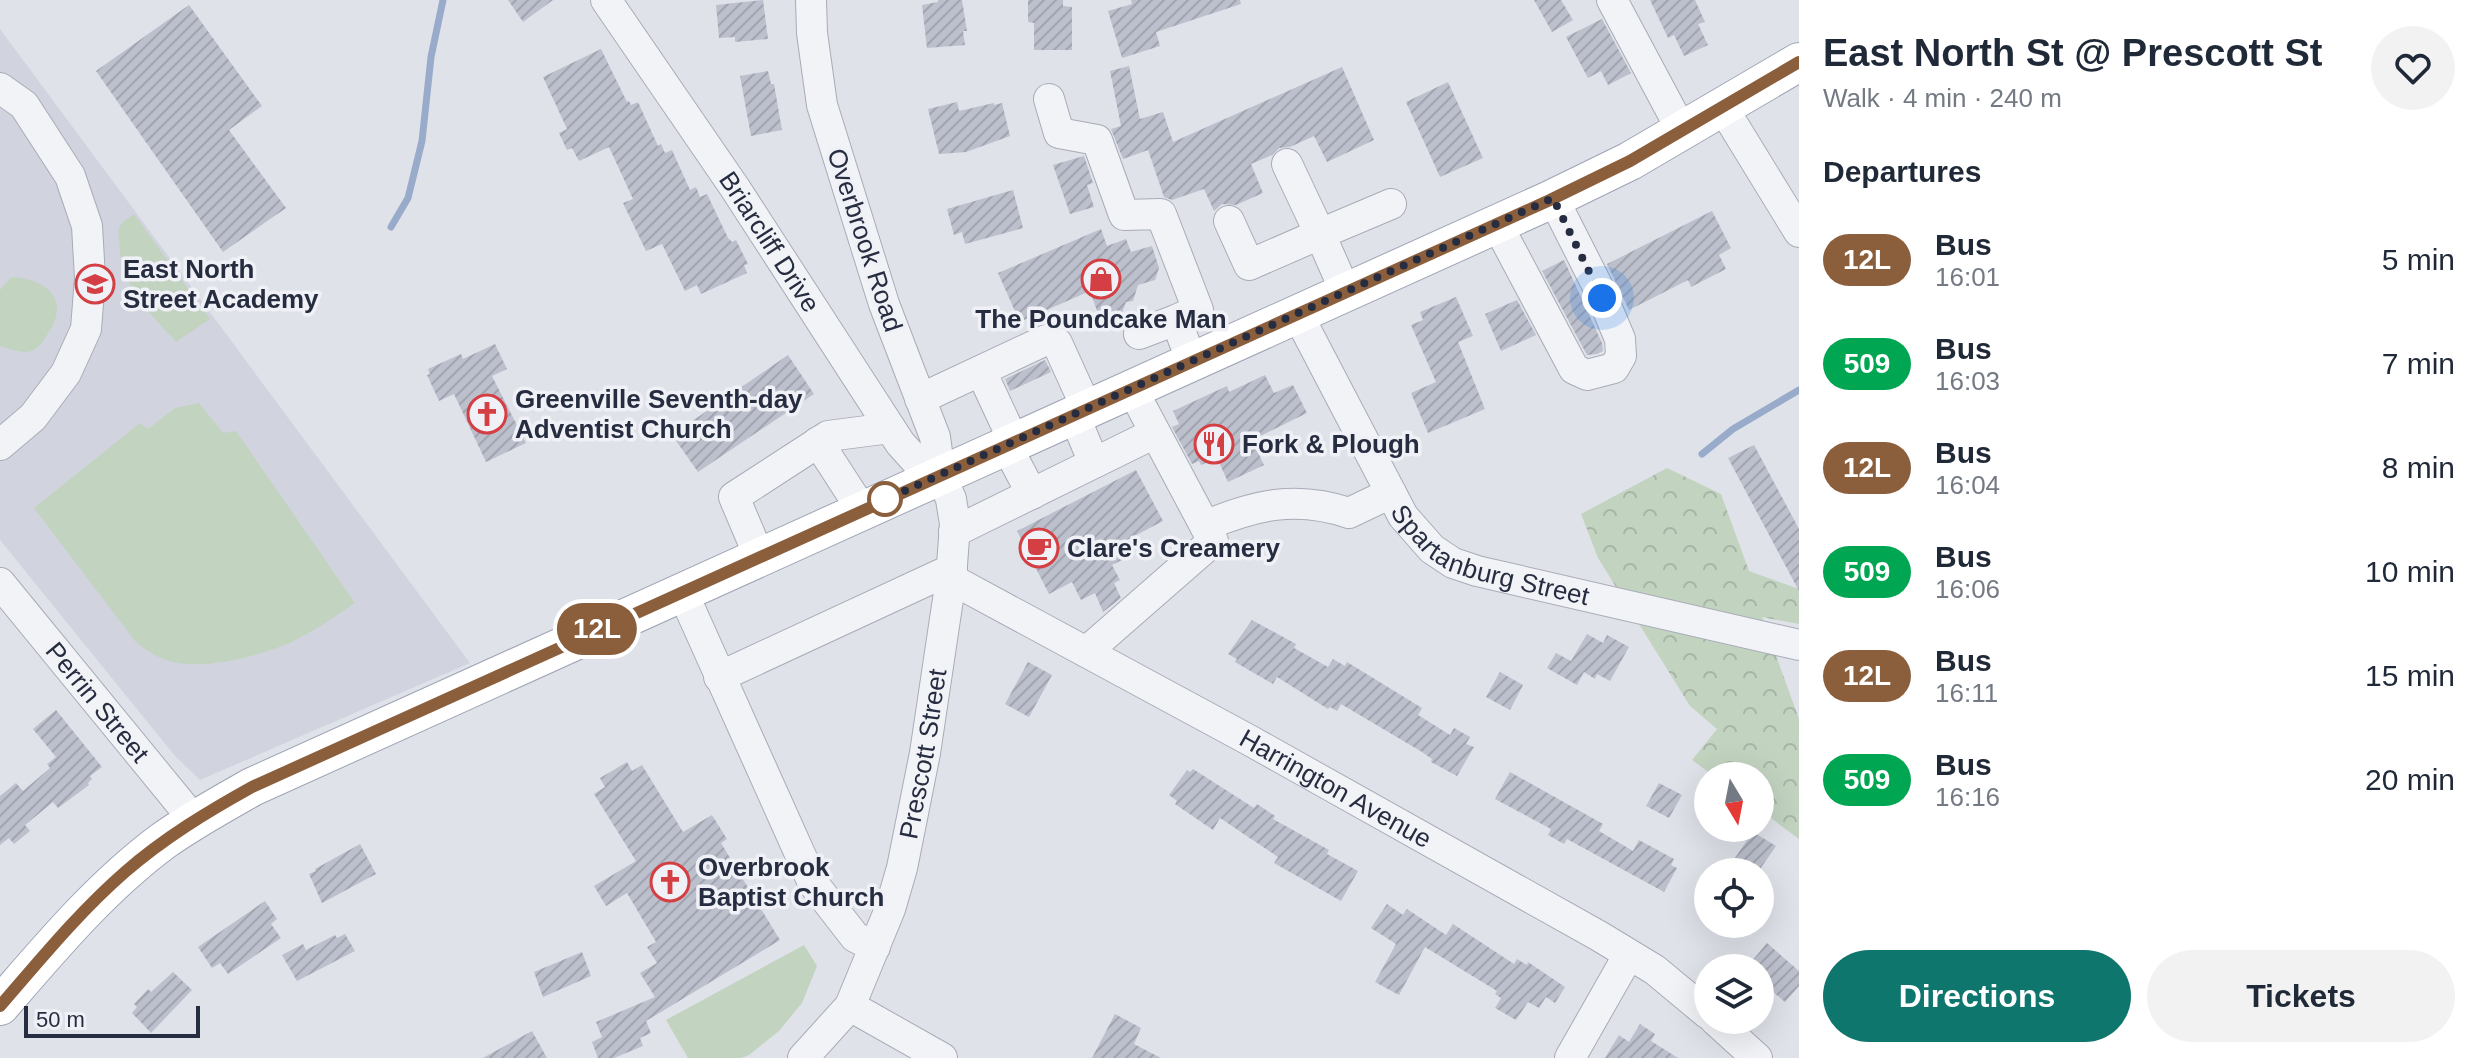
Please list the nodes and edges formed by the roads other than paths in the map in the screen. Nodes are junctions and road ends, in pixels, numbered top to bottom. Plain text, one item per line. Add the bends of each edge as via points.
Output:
1 (606, 0) edge
2 (811, 0) edge
3 (1612, 0) edge
4 (1799, 62) edge
5 (0, 88) edge
6 (1049, 99) dead end
7 (1723, 108) junction
8 (1682, 131) junction
9 (1287, 164) dead end
10 (1553, 198) junction
11 (1391, 204) dead end
12 (1229, 221) dead end
13 (1497, 224) junction
14 (1799, 232) edge
15 (1320, 234) junction
16 (1346, 293) junction
17 (1298, 315) junction
18 (1176, 320) junction
19 (1139, 334) dead end
20 (1192, 362) junction
21 (981, 371) junction
22 (1132, 389) junction
23 (920, 399) junction
24 (1080, 412) junction
25 (890, 428) junction
26 (1155, 433) junction
27 (818, 442) junction
28 (1010, 444) junction
29 (0, 445) edge
30 (1094, 463) junction
31 (940, 474) junction
32 (1391, 493) junction
33 (1032, 494) junction
34 (862, 510) junction
35 (1205, 526) junction
36 (954, 532) junction
37 (759, 556) junction
38 (951, 574) junction
39 (0, 583) edge
40 (682, 591) junction
41 (1799, 645) edge
42 (1086, 652) junction
43 (719, 677) junction
44 (194, 820) junction
45 (875, 947) junction
46 (1628, 956) junction
47 (1694, 1002) edge
48 (0, 1006) edge
49 (850, 1006) junction
50 (1730, 1034) edge
51 (803, 1058) edge
52 (942, 1058) edge
53 (1570, 1058) edge
54 (1757, 1058) edge

1 - 25 street, Briarcliff Drive
2 - 23 street, Overbrook Road via 822,105 884,304
3 - 8 street
4 - 7 main road
5 - 29 street via 24,105 70,176 87,226 90,278 86,329 66,373 33,417
6 - 18 street via 1059,133 1097,140 1124,215 1161,214 1198,310
7 - 8 main road
7 - 14 street
8 - 10 main road
9 - 15 street
10 - 13 main road
10 - 13 street via 1620,339 1621,356 1614,368 1587,375 1574,369
11 - 15 street
12 - 15 street via 1249,265
13 - 16 main road
15 - 16 street
16 - 17 main road
17 - 20 main road
17 - 32 street, Spartanburg Street
18 - 19 street
18 - 20 street
20 - 22 main road
21 - 23 street
21 - 24 street via 1046,340 1057,343
21 - 28 street
22 - 24 main road
22 - 26 street
23 - 31 street, Overbrook Road via 935,437
24 - 28 main road
24 - 30 street
25 - 27 street
25 - 31 street, Briarcliff Drive via 917,462
26 - 30 street
26 - 35 street
27 - 34 street
27 - 37 street via 734,497
28 - 31 main road
28 - 33 street
30 - 33 street
31 - 34 main road
31 - 36 street, Prescott Street via 951,499
32 - 35 street via 1349,513 1323,504 1285,503 1243,509
32 - 41 street, Spartanburg Street via 1415,532 1453,563
33 - 36 street
34 - 37 main road
35 - 42 street via 1213,541
36 - 38 street, Prescott Street
37 - 40 main road
38 - 42 street, Harrington Avenue
38 - 43 street
38 - 45 street, Prescott Street via 915,811
39 - 44 street, Perrin Street
40 - 43 street
40 - 44 main road via 252,787
42 - 46 street, Harrington Avenue
43 - 45 street via 813,883 855,937
44 - 48 main road via 100,895
45 - 49 street, Prescott Street
46 - 47 street, Harrington Avenue via 1655,970
46 - 53 street
49 - 51 street, Prescott Street
49 - 52 street
50 - 54 street

